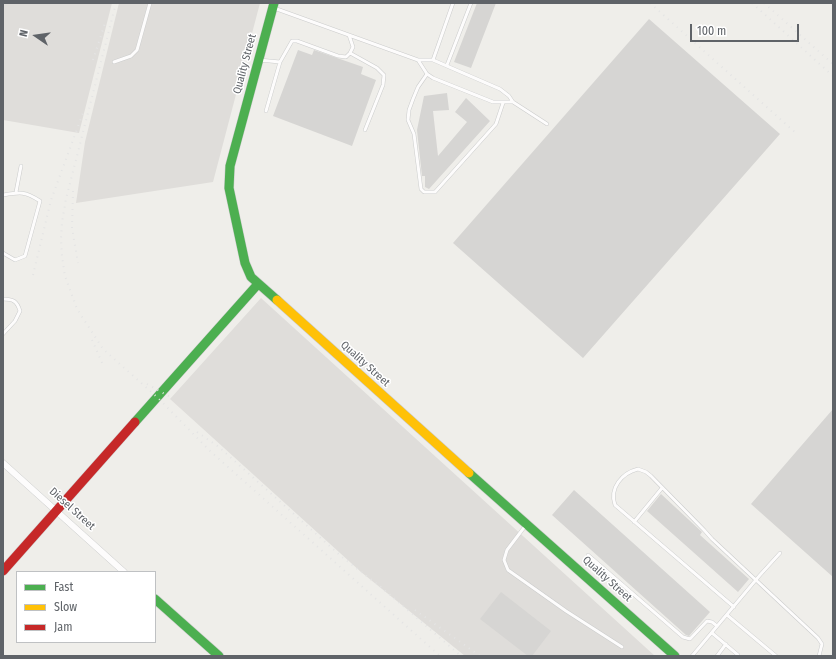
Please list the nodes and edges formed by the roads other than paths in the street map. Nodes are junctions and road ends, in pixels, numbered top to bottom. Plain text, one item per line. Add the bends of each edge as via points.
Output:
1 (150, 3) edge
2 (453, 3) edge
3 (471, 3) edge
4 (273, 5) edge
5 (349, 34) junction
6 (350, 53) junction
7 (258, 60) junction
8 (418, 60) junction
9 (433, 60) junction
10 (114, 62) dead end
11 (280, 62) junction
12 (447, 65) junction
13 (427, 74) junction
14 (513, 102) junction
15 (503, 103) junction
16 (266, 111) dead end
17 (547, 124) dead end
18 (365, 130) dead end
19 (21, 166) dead end
20 (16, 192) junction
21 (3, 195) edge
22 (3, 253) edge
23 (258, 284) junction
24 (3, 299) edge
25 (3, 334) edge
26 (3, 464) edge
27 (662, 488) junction
28 (56, 511) junction
29 (634, 522) junction
30 (526, 524) junction
31 (780, 553) dead end
32 (588, 555) dead end
33 (3, 571) edge
34 (123, 571) edge
35 (756, 580) junction
36 (156, 600) edge
37 (734, 607) junction
38 (727, 615) junction
39 (717, 626) junction
40 (712, 632) junction
41 (726, 644) junction
42 (622, 647) dead end
43 (219, 656) edge
44 (675, 656) edge
45 (692, 656) edge
46 (717, 656) edge
47 (738, 656) edge
48 (776, 656) edge
49 (819, 656) edge

1 - 10 lane via 137,50 131,56
2 - 9 lane
3 - 12 lane
4 - 5 lane
4 - 7 street, Quality Street
5 - 6 lane via 353,47
5 - 8 lane
6 - 11 lane via 346,57 338,56 292,41
6 - 18 lane via 377,68 384,75 383,85
7 - 11 lane
7 - 23 street, Quality Street via 230,166 229,188 247,271
8 - 9 lane
8 - 13 lane
9 - 12 lane
11 - 16 lane
12 - 14 lane via 500,89
13 - 15 lane via 481,98
13 - 15 lane via 413,99 408,120 414,134 421,189 424,192 435,192 496,124
14 - 15 lane
14 - 17 lane
19 - 20 lane
20 - 21 lane
20 - 22 lane via 30,194 40,201 25,256 15,260
23 - 28 street
23 - 30 street, Quality Street
24 - 25 lane via 12,299 20,311
26 - 28 street, Diesel Street
27 - 29 lane
27 - 29 lane via 646,472 638,469 627,473 619,481 613,501 615,506
27 - 35 lane via 712,540
28 - 33 street
28 - 34 street, Diesel Street
29 - 37 lane
30 - 42 lane via 507,550 504,560 508,570
30 - 44 street, Quality Street
31 - 35 lane
32 - 39 lane via 683,637 690,639 707,620
35 - 37 lane
35 - 49 lane via 818,638 822,644
36 - 43 street
37 - 38 lane
38 - 39 lane
38 - 48 lane
39 - 40 lane
40 - 41 lane
40 - 45 lane
41 - 46 lane
41 - 47 lane

